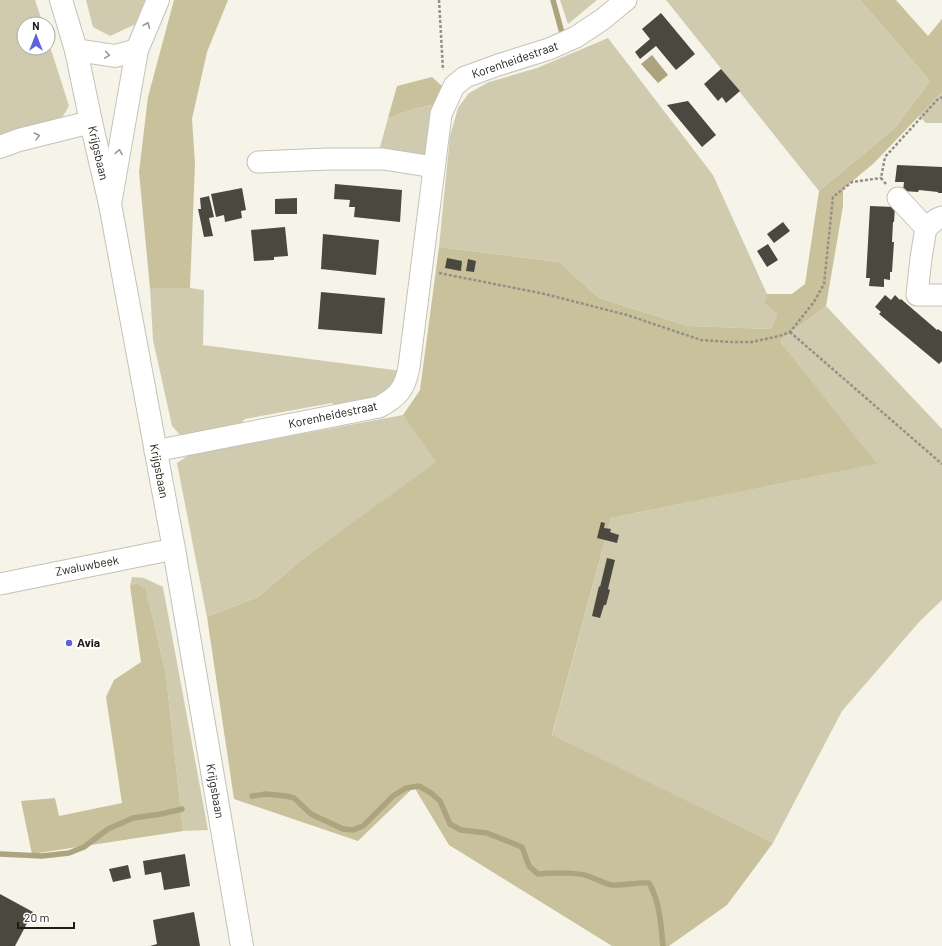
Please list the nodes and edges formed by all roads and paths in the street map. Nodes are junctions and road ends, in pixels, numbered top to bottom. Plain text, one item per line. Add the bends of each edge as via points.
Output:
1 (61, 0) edge
2 (158, 0) edge
3 (439, 0) edge
4 (626, 0) edge
5 (76, 50) junction
6 (137, 50) junction
7 (942, 97) edge
8 (448, 98) junction
9 (91, 122) junction
10 (0, 147) edge
11 (258, 162) dead end
12 (434, 167) junction
13 (898, 198) dead end
14 (110, 204) junction
15 (934, 222) edge
16 (421, 270) junction
17 (942, 295) edge
18 (790, 332) junction
19 (155, 451) junction
20 (942, 464) edge
21 (174, 549) junction
22 (0, 584) edge
23 (242, 946) edge

1 - 5 main road, Krijgsbaan
6 -> 2 main road
3 - 8 path via 442,61
4 - 8 street, Korenheidestraat via 576,37 549,49 465,77 454,86
5 -> 6 main road via 115,56
5 - 9 main road, Krijgsbaan
14 -> 6 main road
7 - 18 path via 885,157 882,178 852,182 833,197 824,284 814,302
8 - 12 street, Korenheidestraat via 440,114
10 -> 9 main road
9 - 14 main road, Krijgsbaan
11 - 12 street via 383,159
12 - 16 street, Korenheidestraat
13 - 15 street
14 - 19 main road, Krijgsbaan
15 - 17 street via 917,294
16 - 18 path via 545,294 627,315 701,340 752,342
16 - 19 street, Korenheidestraat via 407,379 389,402 379,407
18 - 20 path
19 - 21 main road, Krijgsbaan
21 - 22 street, Zwaluwbeek
21 - 23 main road, Krijgsbaan

